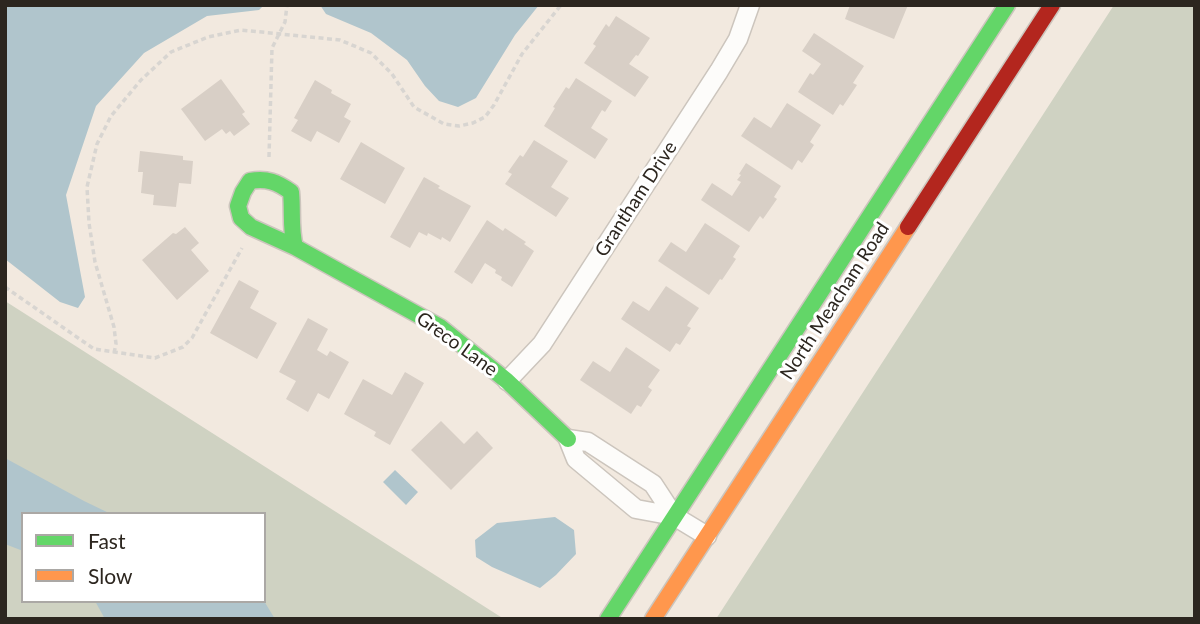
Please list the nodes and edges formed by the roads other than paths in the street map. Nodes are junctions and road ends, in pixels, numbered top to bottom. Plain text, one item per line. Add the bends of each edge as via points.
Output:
1 (1007, 5) edge
2 (1052, 5) edge
3 (751, 6) edge
4 (295, 247) junction
5 (507, 381) junction
6 (568, 439) junction
7 (674, 516) junction
8 (707, 536) junction
9 (608, 619) edge
10 (653, 619) edge

1 - 7 main road, North Meacham Road
2 - 8 main road, North Meacham Road
3 - 5 street, Grantham Drive via 719,71 542,344
4 - 4 main road, Greco Lane via 291,192 279,182 250,181 238,206 240,218
4 - 5 main road, Greco Lane via 440,327
5 - 6 main road, Greco Lane
6 - 7 street, Greco Lane via 588,442 653,484
6 - 7 street, Greco Lane via 576,459 636,509
7 - 8 street
7 - 9 main road, North Meacham Road
8 - 10 main road, North Meacham Road

